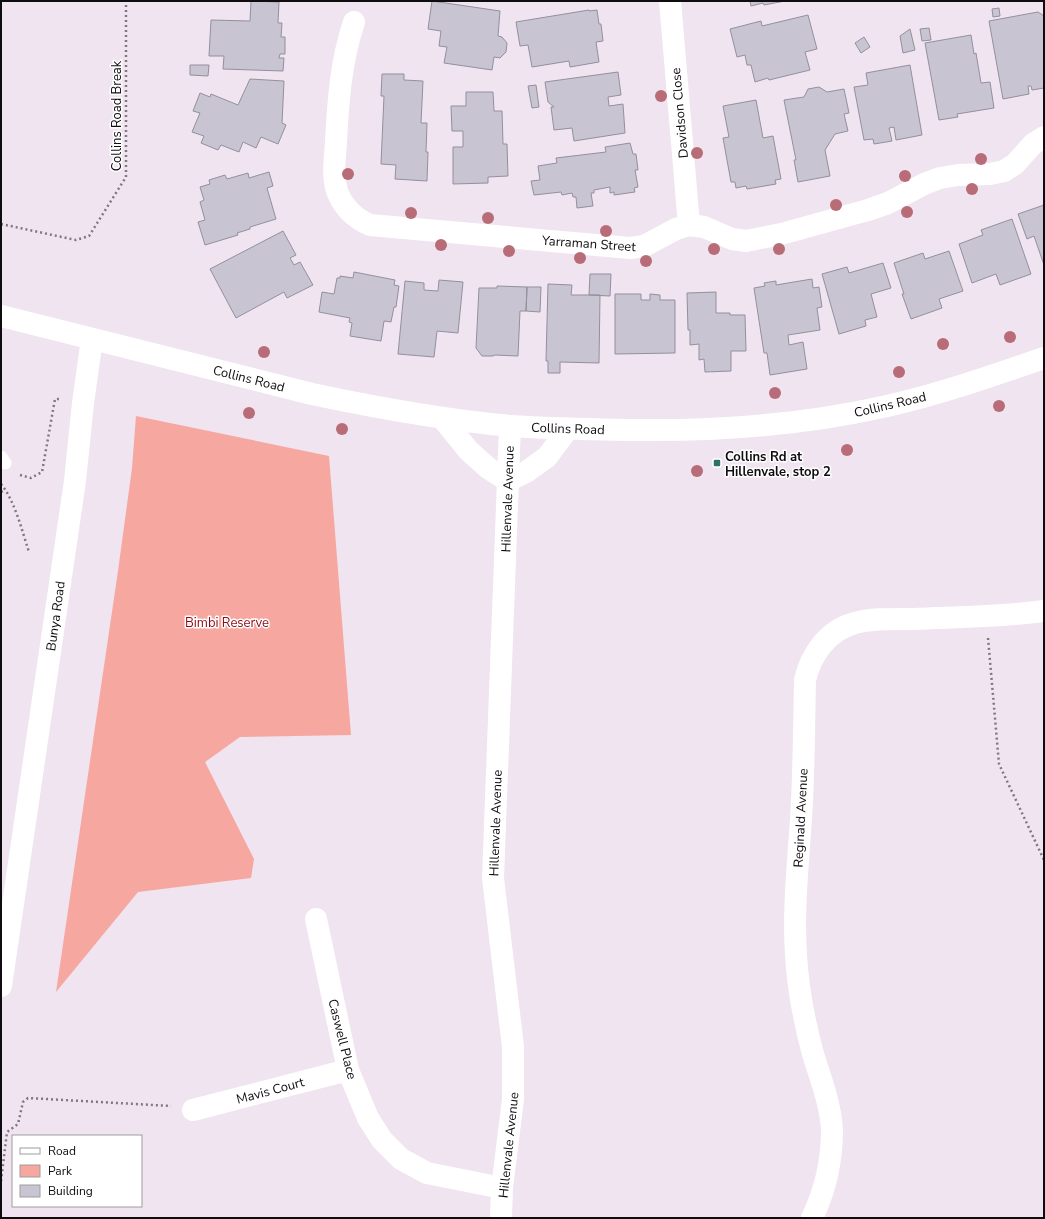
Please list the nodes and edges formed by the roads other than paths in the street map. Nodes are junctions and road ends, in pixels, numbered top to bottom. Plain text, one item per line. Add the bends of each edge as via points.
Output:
1 (670, 1) edge
2 (354, 22) dead end
3 (1044, 137) edge
4 (689, 225) junction
5 (1, 316) edge
6 (92, 339) junction
7 (1044, 358) edge
8 (442, 418) junction
9 (510, 426) junction
10 (568, 429) junction
11 (508, 481) junction
12 (1044, 611) edge
13 (316, 919) dead end
14 (1, 986) edge
15 (348, 1070) junction
16 (193, 1110) road end
17 (502, 1188) junction
18 (501, 1218) edge
19 (812, 1218) edge

1 - 4 street, Davidson Close
2 - 4 street, Yarraman Street via 344,56 338,100 335,180 346,208 361,221 370,225 630,248 644,246
3 - 4 street via 1004,171 940,178 868,210 762,239 732,239 704,227
5 - 6 street
6 - 8 street, Collins Road via 312,394
6 - 14 street, Bunya Road via 74,489
7 - 10 street, Collins Road via 887,406 807,420 715,429
8 - 9 street, Collins Road
8 - 11 street via 469,451
9 - 10 street, Collins Road
9 - 11 street, Hillenvale Avenue
10 - 11 street via 547,457
11 - 17 street, Hillenvale Avenue via 493,878 513,1047 513,1099
12 - 19 street, Reginald Avenue via 855,622 825,639 808,668 796,905 796,954 802,1007 832,1128 828,1168 821,1199
13 - 15 street, Caswell Place
15 - 16 street, Mavis Court
15 - 17 street, Caswell Place via 368,1118 382,1140 401,1159 427,1173
17 - 18 street, Hillenvale Avenue

